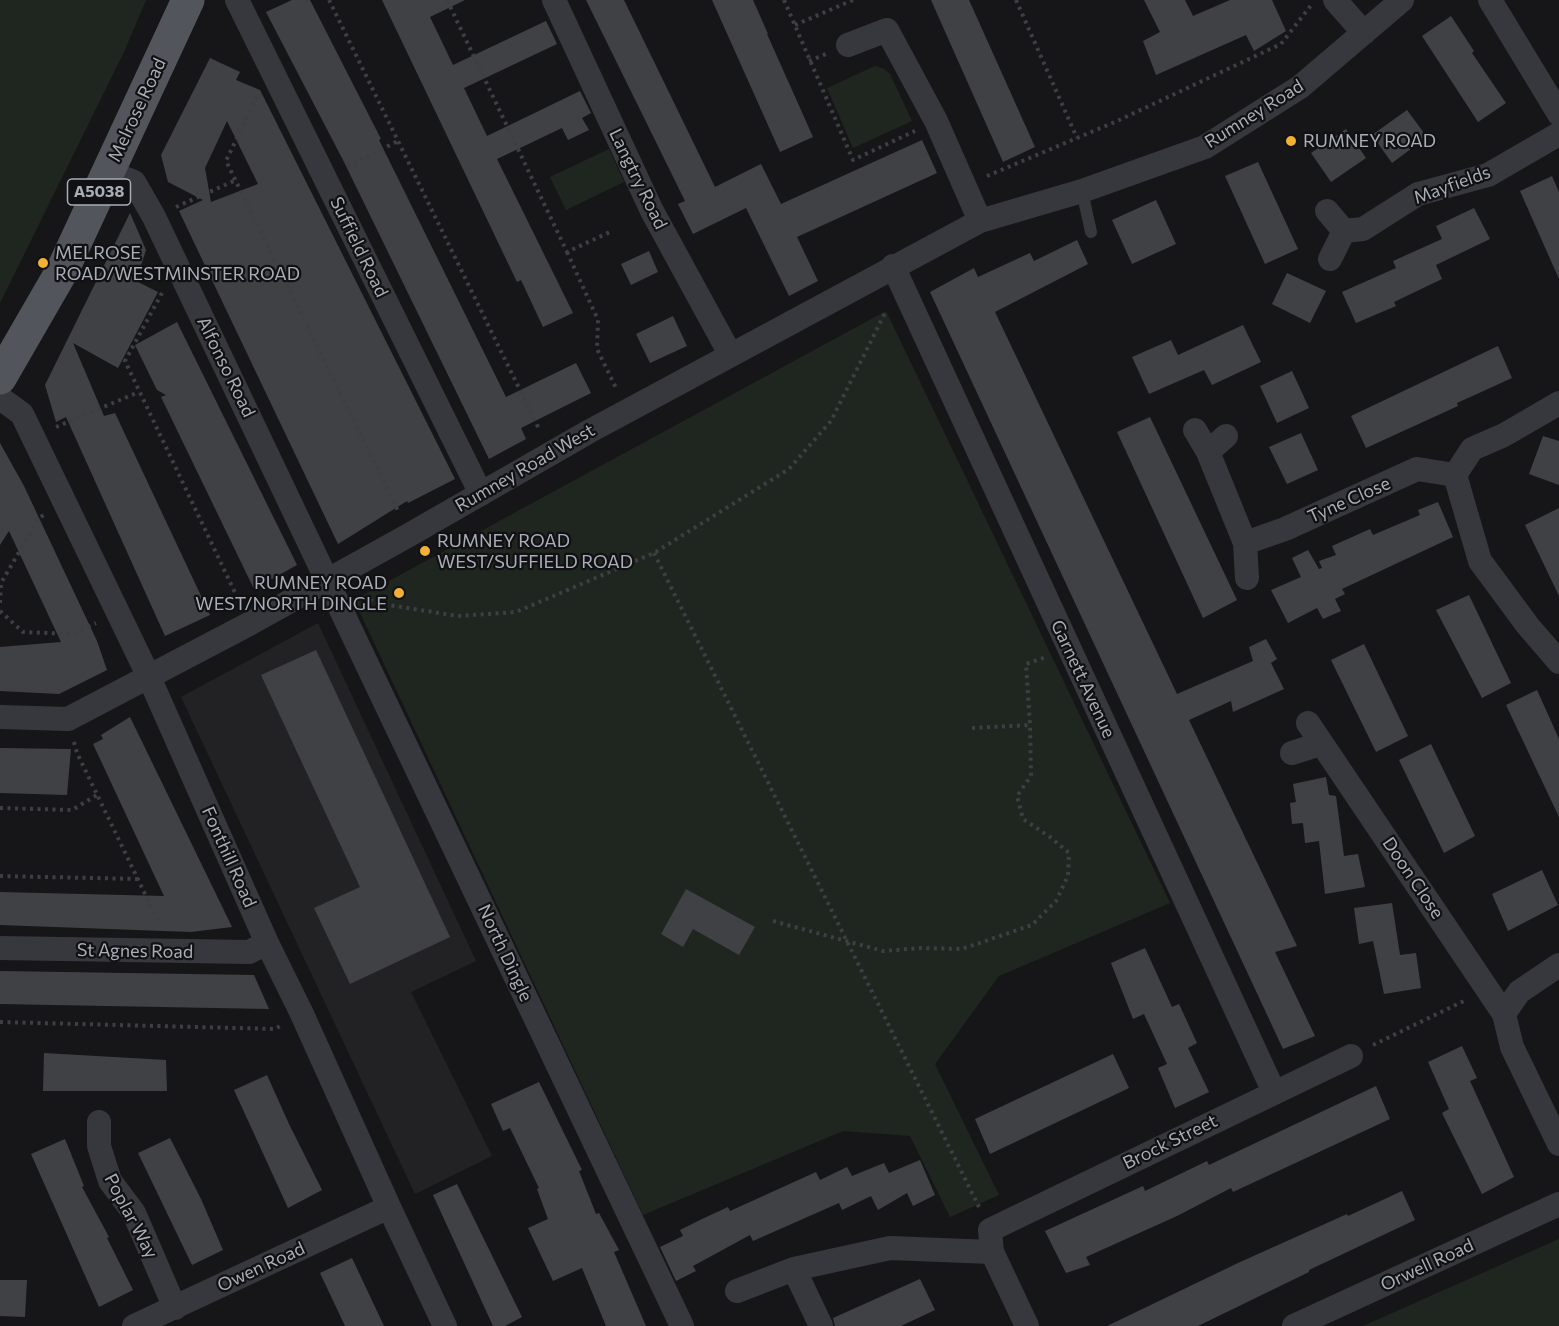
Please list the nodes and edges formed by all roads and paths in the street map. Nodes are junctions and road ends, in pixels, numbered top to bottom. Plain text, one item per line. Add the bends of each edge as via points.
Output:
1 (188, 0) edge
2 (237, 0) edge
3 (329, 0) edge
4 (447, 0) edge
5 (554, 0) edge
6 (784, 0) edge
7 (853, 0) edge
8 (1017, 0) edge
9 (1315, 0) edge
10 (1335, 0) edge
11 (1402, 0) edge
12 (1490, 0) edge
13 (795, 25) junction
14 (1364, 33) junction
15 (848, 45) dead end
16 (270, 67) junction
17 (1559, 114) edge
18 (936, 121) junction
19 (1559, 134) edge
20 (1077, 138) junction
21 (398, 141) junction
22 (108, 172) junction
23 (325, 178) junction
24 (236, 180) junction
25 (964, 186) junction
26 (1082, 191) junction
27 (1327, 212) dead end
28 (154, 217) junction
29 (980, 221) junction
30 (612, 231) dead end
31 (1344, 231) junction
32 (1091, 232) dead end
33 (567, 252) junction
34 (1330, 259) dead end
35 (893, 266) junction
36 (184, 279) junction
37 (886, 311) dead end
38 (730, 354) junction
39 (0, 378) edge
40 (139, 392) junction
41 (0, 398) edge
42 (1559, 403) edge
43 (627, 411) junction
44 (1195, 430) dead end
45 (1226, 436) dead end
46 (33, 437) junction
47 (1208, 452) junction
48 (551, 453) junction
49 (1455, 475) junction
50 (481, 494) junction
51 (65, 503) junction
52 (410, 535) junction
53 (1245, 543) junction
54 (654, 553) junction
55 (1247, 578) dead end
56 (327, 579) junction
57 (0, 603) edge
58 (0, 611) edge
59 (118, 612) junction
60 (249, 624) junction
61 (1051, 655) dead end
62 (1559, 662) edge
63 (149, 677) junction
64 (0, 717) edge
65 (68, 719) junction
66 (1308, 723) dead end
67 (1030, 725) junction
68 (972, 728) dead end
69 (1320, 744) junction
70 (1292, 753) dead end
71 (97, 795) junction
72 (0, 808) edge
73 (0, 876) edge
74 (138, 879) junction
75 (773, 921) dead end
76 (847, 941) junction
77 (267, 943) junction
78 (0, 948) edge
79 (164, 952) junction
80 (1559, 965) edge
81 (1488, 989) junction
82 (302, 1014) junction
83 (1504, 1014) junction
84 (0, 1022) edge
85 (1351, 1056) joint
86 (1274, 1092) junction
87 (99, 1122) dead end
88 (1559, 1144) edge
89 (1559, 1204) edge
90 (389, 1207) junction
91 (991, 1241) junction
92 (794, 1269) junction
93 (737, 1291) dead end
94 (175, 1308) junction
95 (134, 1326) edge
96 (445, 1326) edge
97 (682, 1326) edge
98 (821, 1326) edge
99 (1027, 1326) edge
100 (1294, 1326) edge

1 - 22 main road, Melrose Road / A5038
2 - 16 street, Suffield Road
3 - 21 path
4 - 33 path
5 - 38 street, Langtry Road via 652,212
6 - 13 path
7 - 13 path
8 - 20 path
9 - 20 path via 1281,44
10 - 14 street
11 - 14 street, Rumney Road
12 - 17 street
13 - 18 path via 853,160
14 - 26 street, Rumney Road via 1300,87 1205,147
15 - 18 street via 887,30
16 - 23 street, Suffield Road
16 - 24 path via 226,161
18 - 25 street
19 - 31 street, Mayfields via 1488,175 1418,194 1363,229
20 - 25 path
21 - 23 path
21 - 48 path
22 - 28 street, Alfonso Road via 134,182
22 - 39 main road, Melrose Road / A5038 via 63,269
23 - 50 street, Suffield Road
24 - 28 path
24 - 52 path
25 - 29 street
26 - 29 street, Rumney Road
26 - 32 lane
27 - 31 street
28 - 36 street, Alfonso Road
29 - 35 street, Rumney Road West
30 - 33 path
31 - 34 street
33 - 43 path via 598,320 597,349
35 - 38 street, Rumney Road West
35 - 86 street, Garnett Avenue
36 - 40 path via 165,288 124,361
36 - 56 street, Alfonso Road
37 - 54 path via 831,421 789,469
38 - 43 street, Rumney Road West
40 - 46 path
40 - 60 path
41 - 46 street, Fonthill Road via 22,414
42 - 49 street via 1472,449
43 - 48 street, Rumney Road West
44 - 47 street
45 - 47 street
46 - 51 street, Fonthill Road
47 - 53 street
48 - 50 street, Rumney Road West
49 - 53 street, Tyne Close via 1417,470
49 - 62 street via 1480,561
50 - 52 street, Rumney Road West
51 - 57 path via 39,518 1,583
51 - 59 street, Fonthill Road
52 - 56 street, Rumney Road West
53 - 55 street
54 - 56 path via 516,612 458,616 376,603
54 - 76 path
56 - 60 street, Rumney Road West
56 - 97 street, North Dingle
58 - 59 path via 23,632 72,634
59 - 63 street, Fonthill Road
60 - 63 street, Rumney Road West
61 - 67 path via 1026,664
63 - 65 street, Rumney Road West
63 - 77 street, Fonthill Road
64 - 65 street, Rumney Road West
65 - 71 path via 77,753
66 - 69 street, Doon Close
67 - 68 path
67 - 76 path via 1031,776 1017,796 1023,819 1069,853 1068,876 1056,901 1032,925 963,949 883,951
69 - 70 street
69 - 81 street, Doon Close
71 - 72 path via 72,810
71 - 74 path
73 - 74 path
74 - 79 path via 164,933
75 - 76 path
76 - 91 path
77 - 79 street, St Agnes Road via 249,952
77 - 82 street, Fonthill Road
78 - 79 street, St Agnes Road
80 - 83 street via 1520,992
81 - 83 street, Doon Close
81 - 85 path
82 - 84 path via 275,1029
82 - 90 street, Fonthill Road
83 - 88 street, Doon Close via 1512,1047
85 - 86 street, Brock Street
86 - 91 street, Brock Street
87 - 94 street, Poplar Way via 99,1146 110,1181 134,1213
89 - 100 street, Orwell Road
90 - 94 street, Owen Road
90 - 96 street, Fonthill Road
91 - 92 street via 890,1248
91 - 99 street
92 - 93 street
92 - 98 street
94 - 95 street, Owen Road

